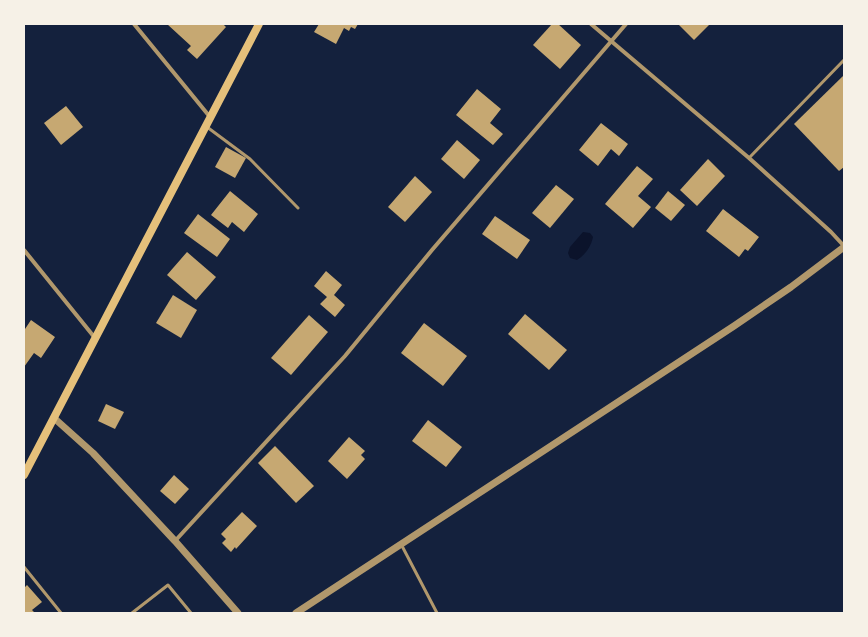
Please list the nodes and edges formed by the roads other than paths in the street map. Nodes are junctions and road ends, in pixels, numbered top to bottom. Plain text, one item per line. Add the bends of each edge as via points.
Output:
1 (134, 24) edge
2 (259, 24) edge
3 (591, 24) edge
4 (626, 24) edge
5 (611, 41) junction
6 (844, 60) edge
7 (210, 117) junction
8 (206, 126) junction
9 (749, 158) junction
10 (298, 208) dead end
11 (844, 246) edge
12 (24, 250) edge
13 (95, 339) junction
14 (54, 418) junction
15 (24, 476) edge
16 (175, 541) junction
17 (401, 544) junction
18 (24, 567) edge
19 (61, 613) edge
20 (132, 613) edge
21 (191, 613) edge
22 (238, 613) edge
23 (296, 613) edge
24 (437, 613) edge

1 - 7 street
2 - 7 main road
3 - 5 street
4 - 5 street
5 - 9 street
5 - 16 street via 345,356
6 - 9 lane
7 - 8 main road
8 - 10 lane via 250,159
8 - 13 main road
9 - 11 street
11 - 17 street via 734,326
12 - 13 street
13 - 14 main road
14 - 15 main road
14 - 16 street via 93,453
16 - 22 street
17 - 23 street
17 - 24 lane
18 - 19 lane
20 - 21 lane via 168,585

